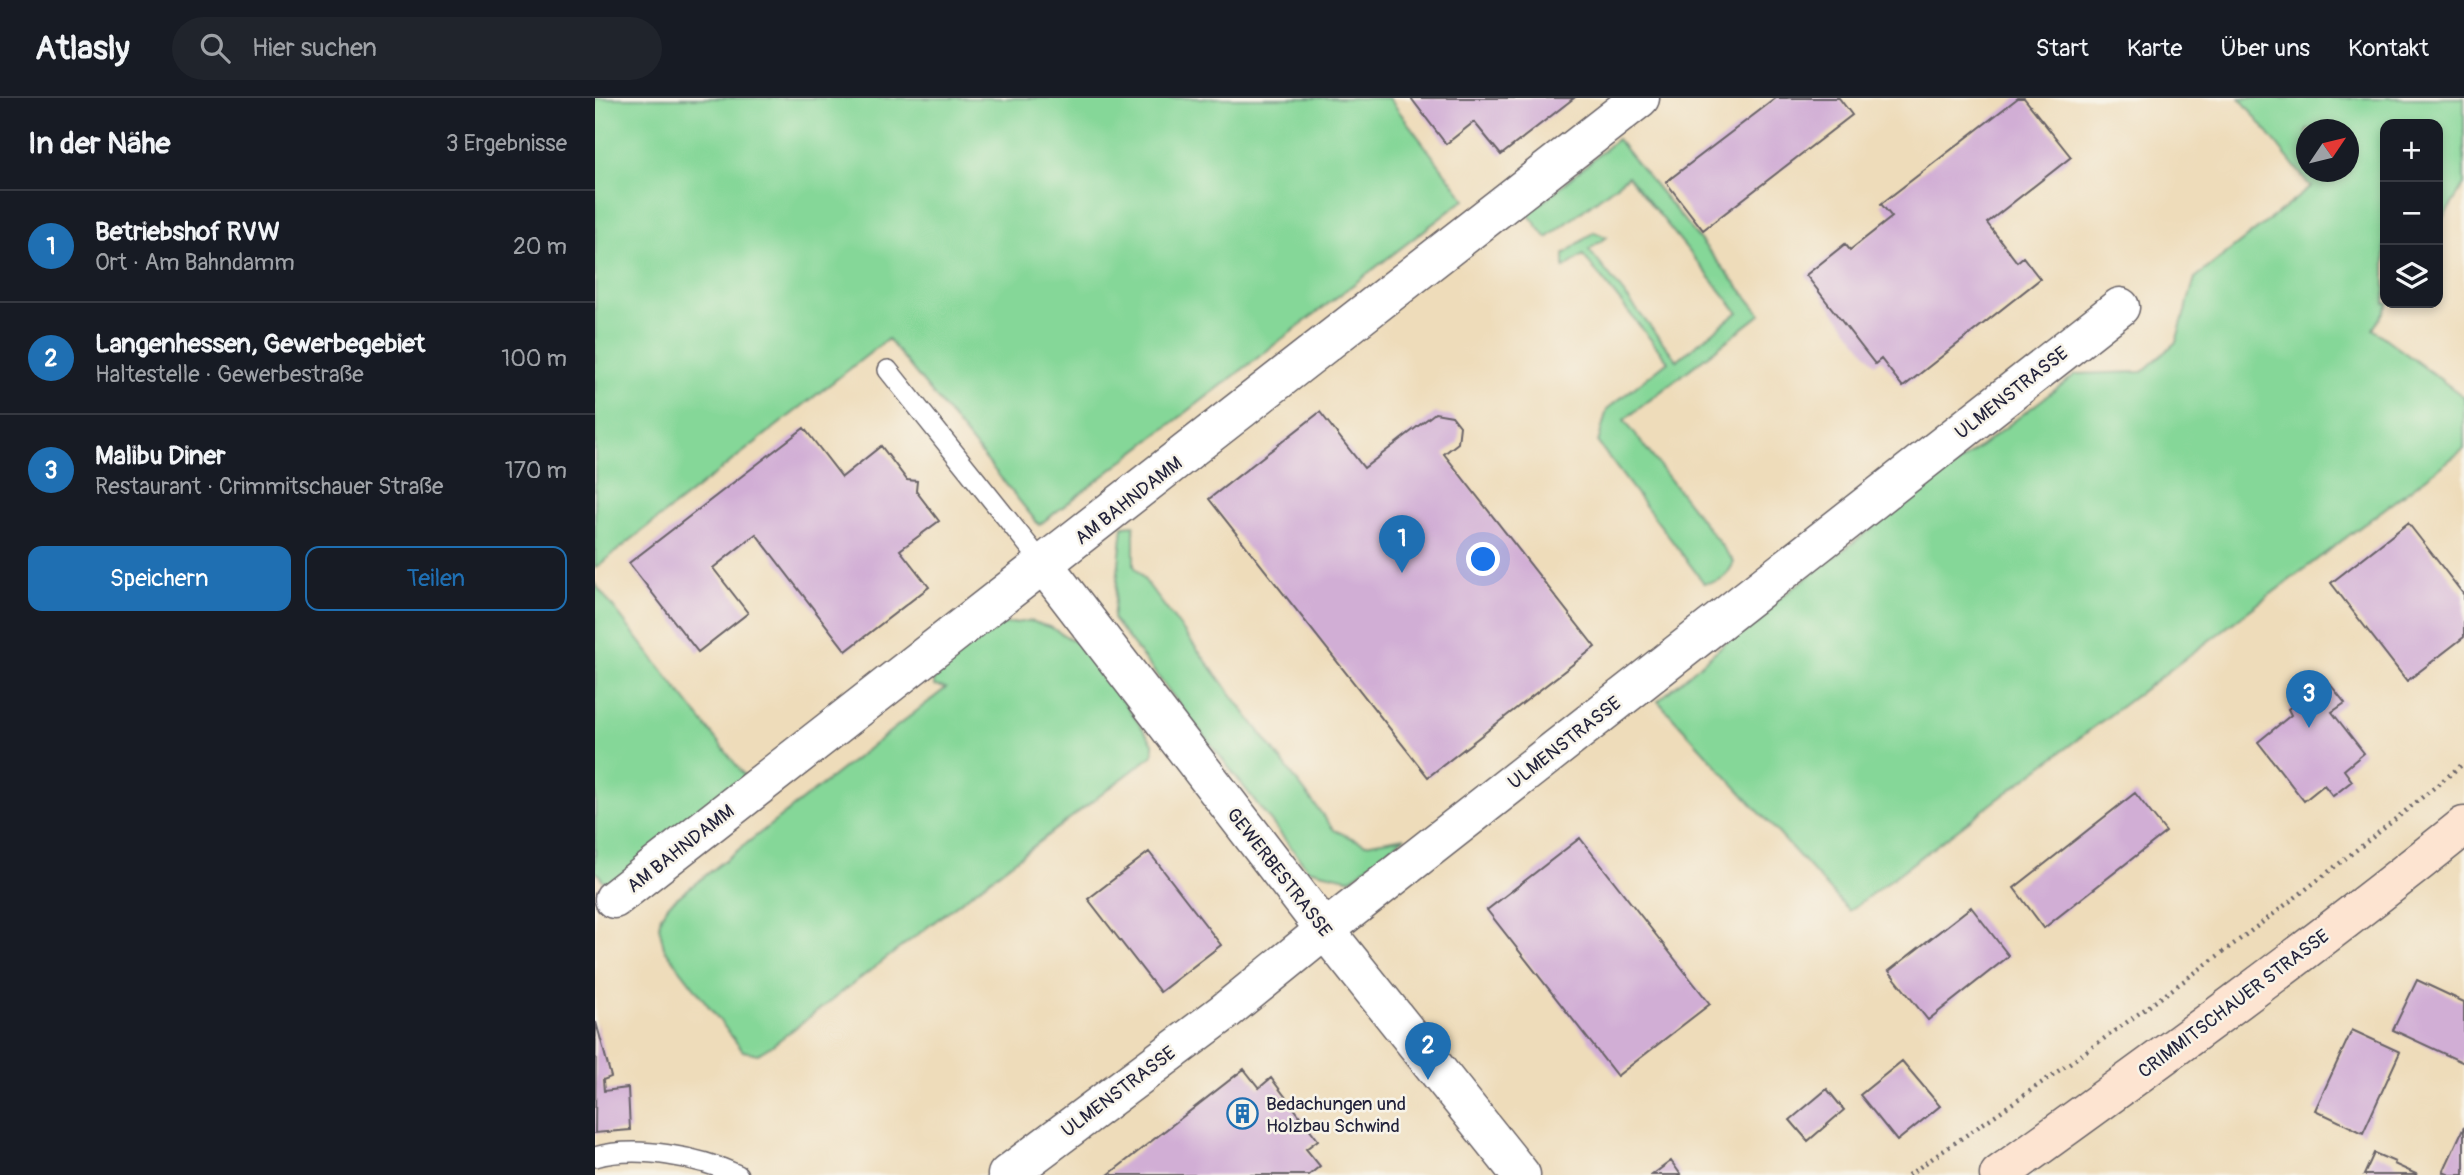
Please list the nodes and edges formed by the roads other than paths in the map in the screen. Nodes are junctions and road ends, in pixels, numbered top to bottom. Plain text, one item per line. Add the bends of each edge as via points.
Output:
1 (1640, 98) edge
2 (2120, 307) dead end
3 (888, 370) dead end
4 (1044, 565) junction
5 (2464, 826) edge
6 (605, 905) edge
7 (1325, 930) junction
8 (595, 1157) edge
9 (738, 1175) edge
10 (1007, 1175) edge
11 (1521, 1175) edge
12 (1999, 1175) edge

1 - 4 street, AM BAHNDAMM
2 - 7 street, ULMENSTRASSE
3 - 4 lane
4 - 6 street, AM BAHNDAMM
4 - 7 street, GEWERBESTRASSE
5 - 12 street, CRIMMITSCHAUER STRASSE
7 - 10 street, ULMENSTRASSE
7 - 11 street, GEWERBESTRASSE
8 - 9 lane via 639,1152 687,1158

